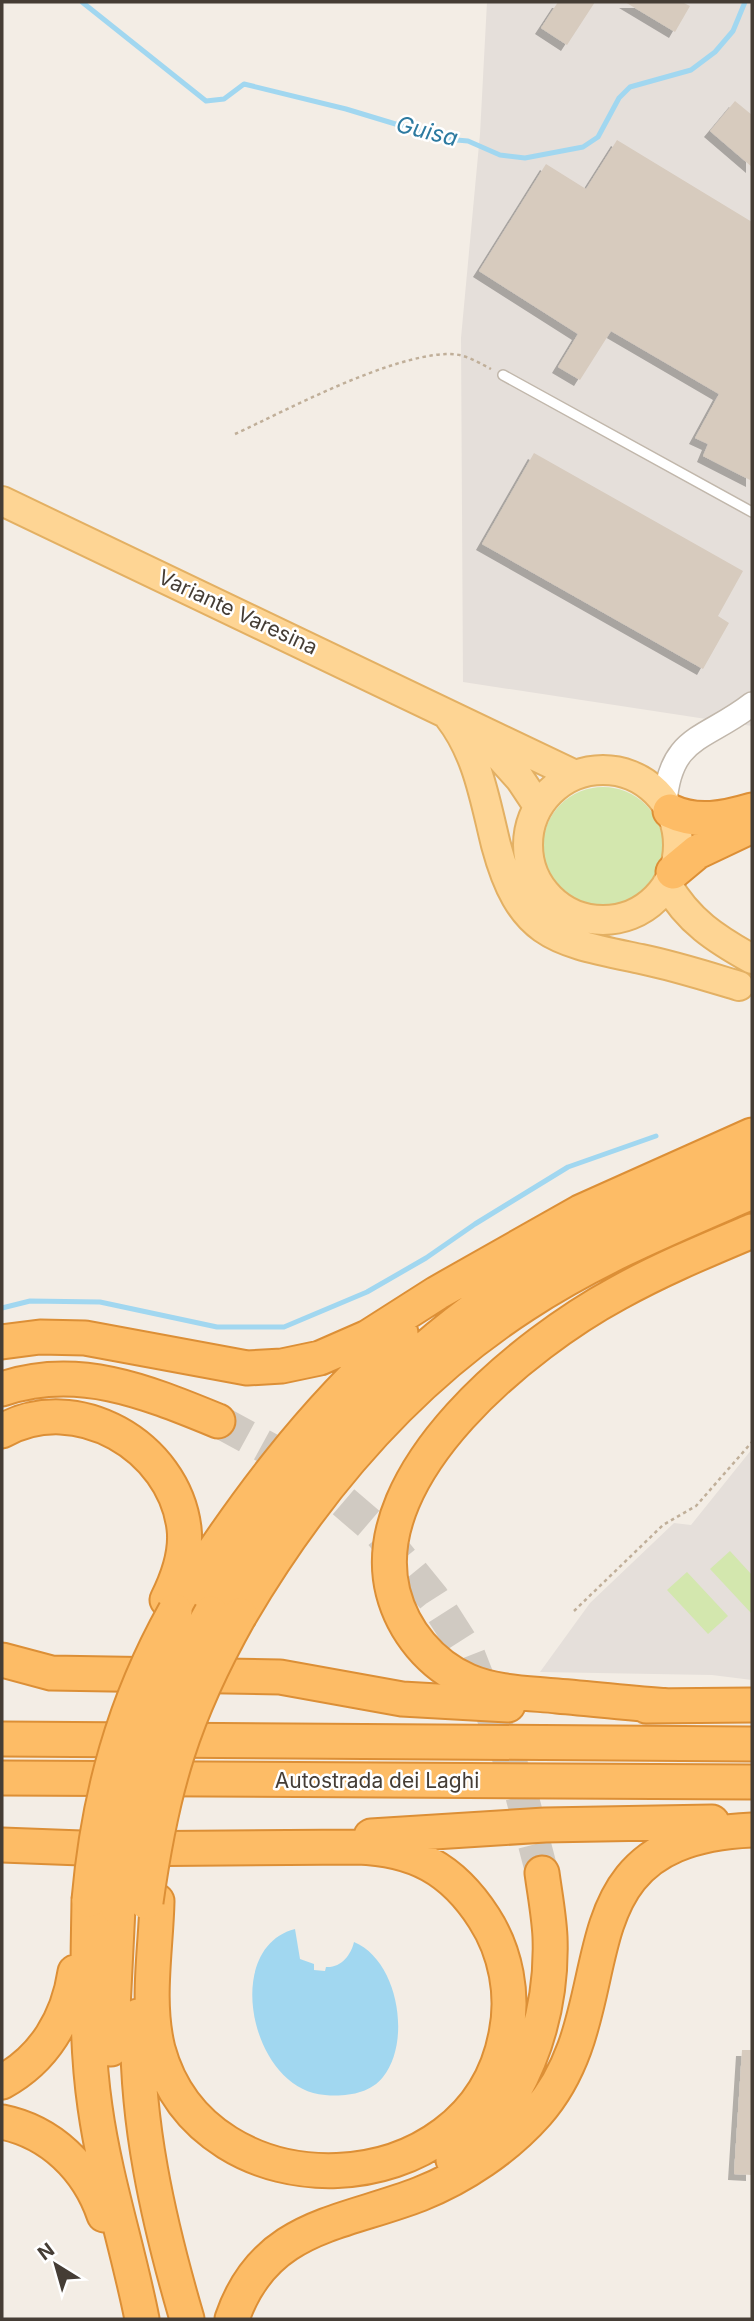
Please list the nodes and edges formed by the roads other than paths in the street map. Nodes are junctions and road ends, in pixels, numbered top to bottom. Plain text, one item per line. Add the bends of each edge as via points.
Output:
1 (503, 375) road end
2 (2, 501) edge
3 (752, 512) edge
4 (752, 704) edge
5 (446, 712) junction
6 (473, 727) junction
7 (575, 775) junction
8 (538, 806) junction
9 (667, 807) junction
10 (752, 810) edge
11 (752, 827) edge
12 (670, 878) junction
13 (587, 919) junction
14 (752, 959) edge
15 (746, 989) edge
16 (752, 1135) edge
17 (752, 1163) edge
18 (752, 1192) edge
19 (752, 1231) edge
20 (504, 1256) junction
21 (2, 1342) edge
22 (2, 1389) edge
23 (218, 1421) tunnel mouth
24 (2, 1431) edge
25 (169, 1611) junction
26 (225, 1614) junction
27 (2, 1660) edge
28 (752, 1705) edge
29 (667, 1706) junction
30 (2, 1739) edge
31 (752, 1744) edge
32 (2, 1778) edge
33 (752, 1782) edge
34 (752, 1822) edge
35 (752, 1830) edge
36 (2, 1845) edge
37 (268, 1847) junction
38 (542, 1873) tunnel mouth
39 (118, 1902) junction
40 (2, 2082) edge
41 (2, 2122) edge
42 (342, 2217) junction
43 (140, 2319) edge
44 (159, 2319) edge
45 (187, 2319) edge
46 (232, 2319) edge

1 - 3 lane
2 - 5 main road, Variante Varesina
4 - 9 street via 677,755 667,777
5 - 6 main road, Variante Varesina
5 - 15 main road via 473,756 509,887 532,920 566,942 685,969
6 - 7 main road, Variante Varesina
6 - 8 main road, Variante Varesina
7 - 8 main road via 554,788
7 - 9 main road via 599,770 624,773 646,783
8 - 13 main road via 527,843 536,881 563,910
9 - 10 highway via 690,819
9 - 12 main road via 678,847
11 - 12 highway via 697,852
12 - 13 main road via 650,904 627,917
12 - 14 main road via 677,901 699,926
13 - 15 main road via 694,960
16 - 20 highway via 614,1196
17 - 26 highway via 571,1248 492,1297 419,1353 348,1421 295,1484 262,1529
18 - 26 highway via 568,1278 451,1360 347,1461
19 - 29 highway via 618,1293 573,1320 506,1371 466,1410 433,1452 410,1488 393,1537 391,1583 402,1620 426,1652 456,1675 508,1691
20 - 21 highway via 352,1346 282,1366 221,1365 85,1338
20 - 25 highway via 407,1329 347,1382 284,1454
22 - 23 highway via 33,1379 85,1379 154,1394
24 - 25 highway via 49,1418 90,1421 124,1436 152,1460 170,1486 184,1529
25 - 39 highway, bridge via 125,1717 94,1843
26 - 39 highway, bridge via 176,1751 156,1831
26 - 39 highway, bridge via 182,1663 146,1756
27 - 29 highway via 51,1673 280,1677 458,1704
28 - 29 highway
30 - 31 highway, Autostrada dei Laghi
32 - 33 highway, Autostrada dei Laghi
34 - 37 highway via 474,1828
35 - 42 highway via 710,1833 678,1842 652,1858 624,1888 608,1916 572,2057 550,2097 526,2125 486,2157 443,2182
36 - 37 highway
37 - 39 highway via 376,1848 412,1854 451,1878 488,1924 508,1986 505,2042 488,2084 469,2112 420,2151 365,2169 302,2169 243,2151 202,2123 171,2081 155,2033 153,1988
38 - 42 highway via 550,1937 545,2008 534,2049 515,2088 489,2125 459,2155 429,2176
39 - 40 highway via 75,1973 52,2038 34,2060
39 - 43 highway via 88,2015 94,2105
39 - 44 highway via 110,2014 114,2107 134,2225
39 - 45 highway via 138,2010 141,2103 155,2194
41 - 43 highway via 55,2145 89,2182
42 - 46 highway via 300,2235 271,2255 249,2281

